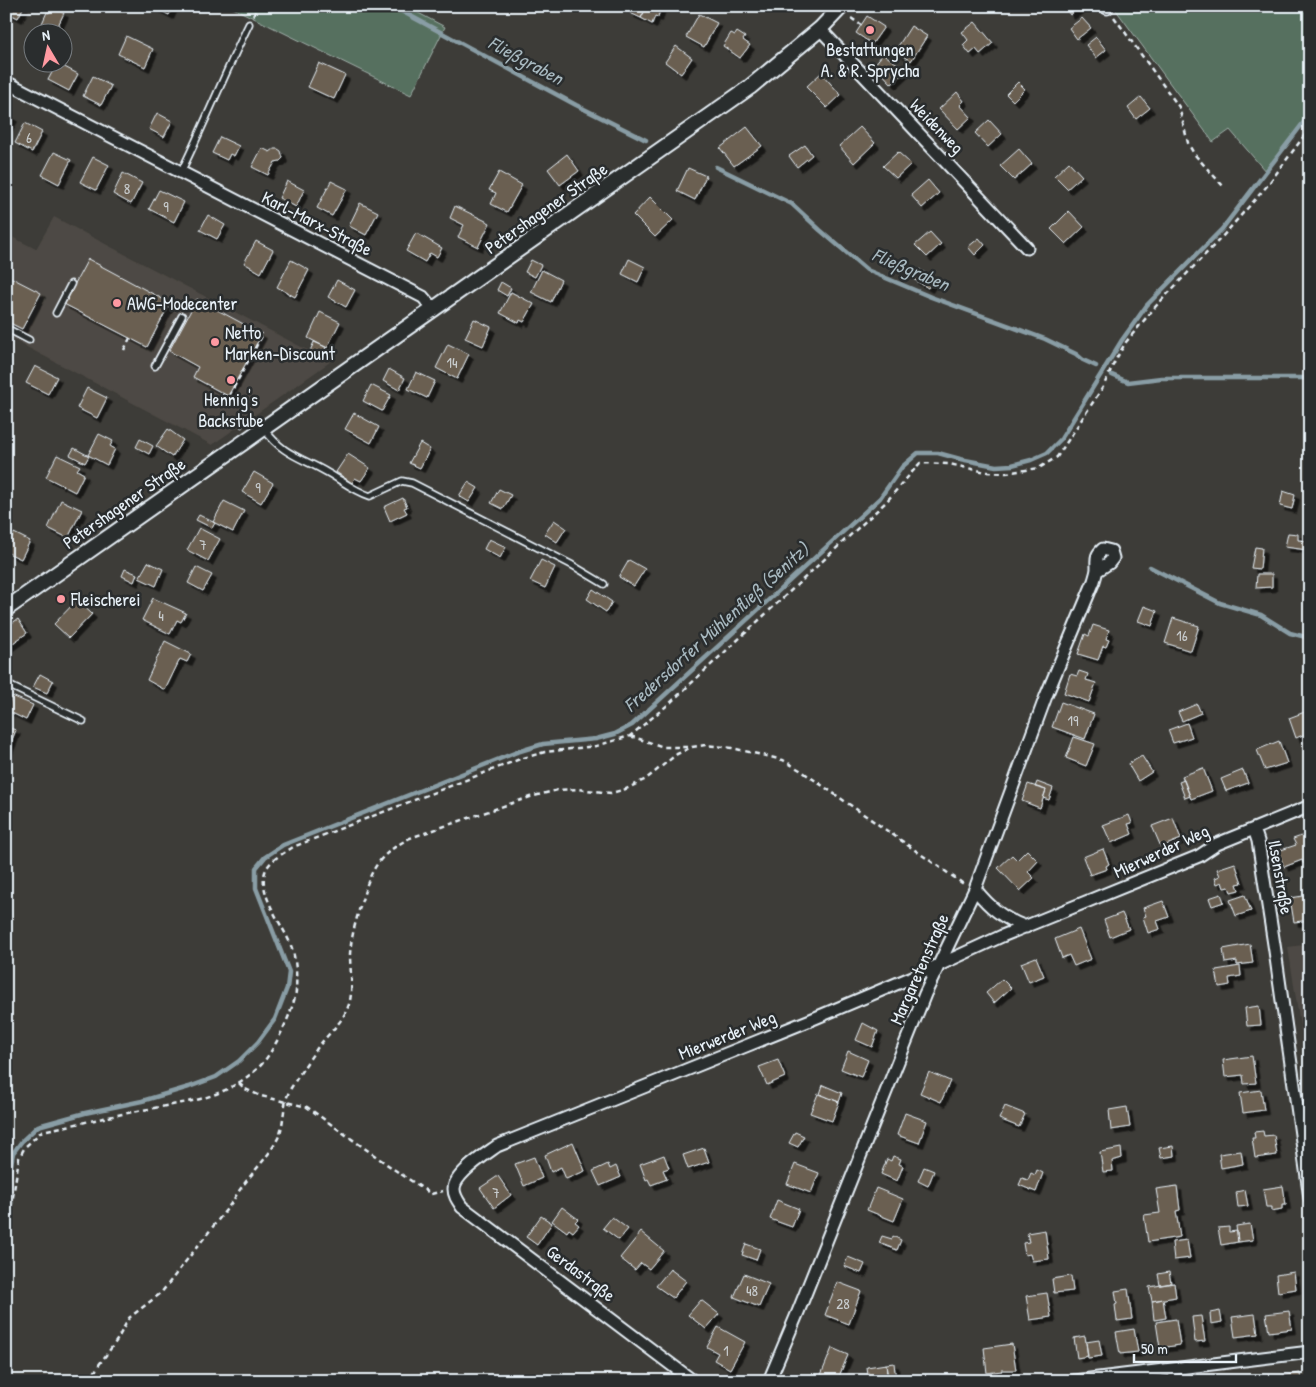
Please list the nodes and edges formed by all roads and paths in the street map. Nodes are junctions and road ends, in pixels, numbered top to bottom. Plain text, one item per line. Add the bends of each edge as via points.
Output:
1 (842, 6) edge
2 (1107, 7) edge
3 (851, 18) dead end
4 (249, 24) dead end
5 (861, 25) dead end
6 (820, 29) junction
7 (6, 82) edge
8 (1310, 128) edge
9 (181, 172) junction
10 (1224, 186) dead end
11 (1028, 248) dead end
12 (71, 284) dead end
13 (434, 310) junction
14 (56, 313) dead end
15 (182, 316) dead end
16 (6, 328) edge
17 (263, 334) dead end
18 (130, 338) dead end
19 (29, 340) dead end
20 (124, 350) dead end
21 (154, 366) dead end
22 (219, 400) dead end
23 (264, 429) junction
24 (1098, 570) dead end
25 (604, 584) dead end
26 (6, 609) edge
27 (6, 684) edge
28 (83, 721) dead end
29 (630, 736) junction
30 (692, 747) junction
31 (1310, 806) edge
32 (1254, 829) junction
33 (975, 889) junction
34 (1026, 927) junction
35 (940, 963) junction
36 (238, 1082) junction
37 (286, 1102) junction
38 (454, 1189) junction
39 (1310, 1198) edge
40 (6, 1242) edge
41 (6, 1246) edge
42 (6, 1279) edge
43 (1310, 1352) edge
44 (1172, 1375) edge
45 (90, 1381) edge
46 (693, 1381) edge
47 (769, 1381) edge
48 (1074, 1381) edge

1 - 6 street, Petershagener Straße
2 - 10 path via 1179,107 1194,154
3 - 5 path
4 - 9 lane
6 - 11 street, Weidenweg
6 - 13 street, Petershagener Straße via 750,87
7 - 9 street, Karl-Marx-Straße
8 - 29 path via 1267,186 1131,336 1103,387 1057,456 1039,468 1006,473 920,463 879,508
9 - 13 street, Karl-Marx-Straße via 423,297
12 - 14 lane
13 - 23 street, Petershagener Straße
15 - 21 lane
16 - 19 lane
17 - 22 path via 228,398 223,394
18 - 20 path
23 - 25 lane via 276,445 361,493 370,496 402,481 412,483
23 - 26 street, Petershagener Straße
24 - 33 street, Margaretenstraße via 1046,696
27 - 28 lane
29 - 30 path via 664,747
29 - 36 path via 596,746 545,752 520,759 293,847 272,861 265,873 265,886 274,916 294,956 296,993 272,1052 259,1068
30 - 33 path via 732,748 783,760 964,885
30 - 37 path via 626,789 611,793 578,789 548,792 410,838 392,848 368,878 353,931 349,1007 316,1049
31 - 32 street, Mierwerder Weg
32 - 34 street, Mierwerder Weg via 1217,844 1198,856
32 - 39 street, Ilsenstraße via 1276,951
33 - 34 street via 998,914
33 - 35 street, Margaretenstraße
34 - 35 street, Mierwerder Weg
35 - 38 street, Mierwerder Weg via 808,1021 498,1146 462,1174
35 - 47 street, Margaretenstraße
36 - 37 path via 245,1090
36 - 40 path via 224,1091 192,1101 42,1131 25,1147 19,1158
37 - 38 path via 307,1107 431,1194
37 - 45 path via 279,1135 260,1163 161,1293 129,1318
38 - 46 street, Gerdastraße via 462,1207
41 - 42 path
43 - 44 street
44 - 48 street

